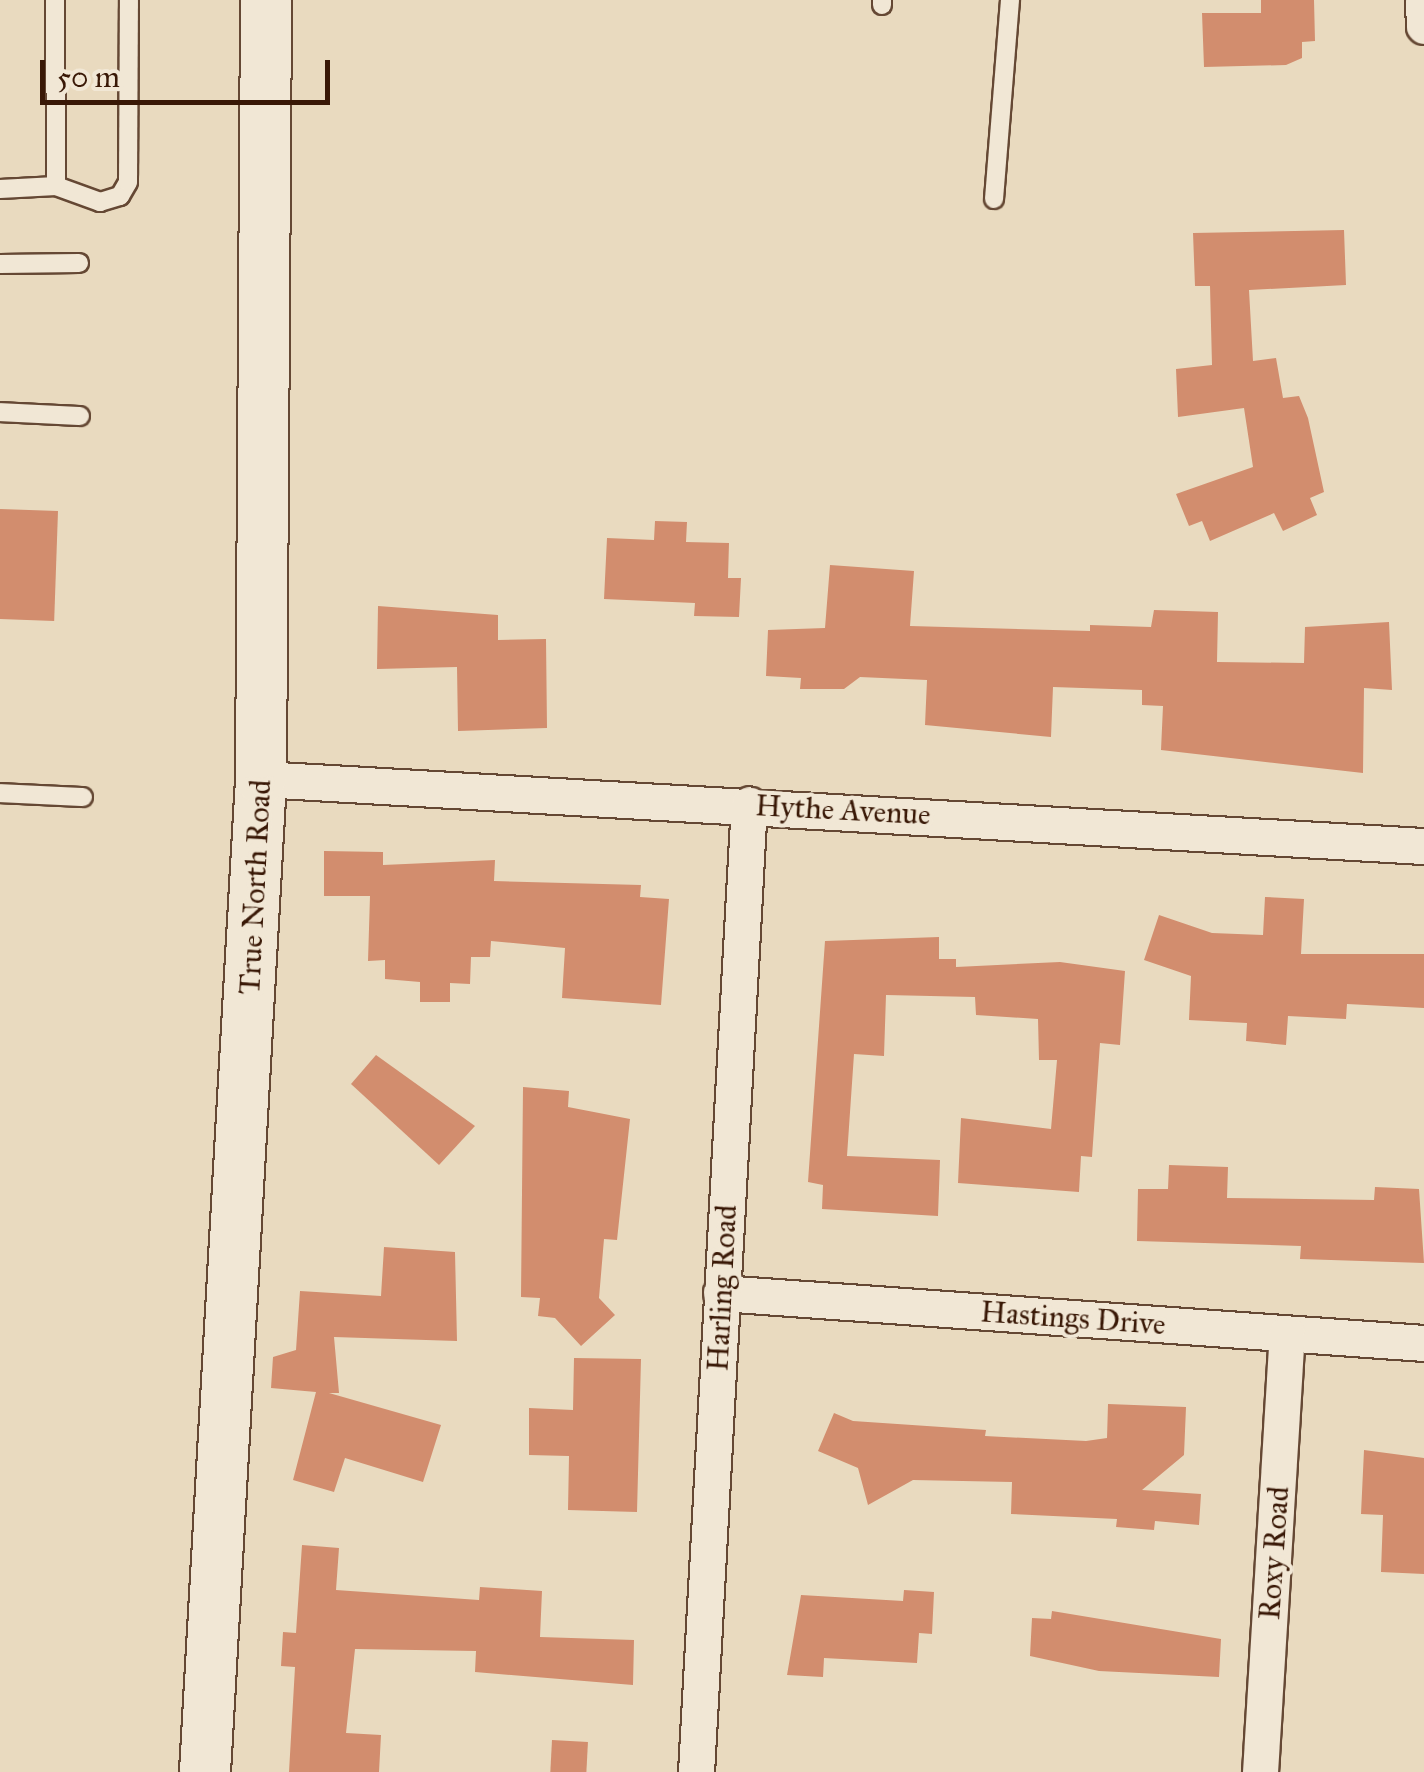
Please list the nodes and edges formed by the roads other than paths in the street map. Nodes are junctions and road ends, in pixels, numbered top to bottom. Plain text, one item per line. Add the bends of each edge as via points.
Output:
1 (56, 0) edge
2 (129, 0) edge
3 (266, 0) edge
4 (1010, 0) edge
5 (1424, 0) edge
6 (1424, 26) edge
7 (56, 186) junction
8 (0, 189) edge
9 (994, 199) dead end
10 (79, 263) dead end
11 (0, 264) edge
12 (0, 412) edge
13 (80, 416) dead end
14 (261, 778) junction
15 (0, 793) edge
16 (82, 797) dead end
17 (749, 804) junction
18 (1424, 846) edge
19 (722, 1293) junction
20 (1287, 1334) junction
21 (1424, 1342) edge
22 (205, 1772) edge
23 (696, 1772) edge
24 (1260, 1772) edge

1 - 7 lane
2 - 7 lane via 128,182 120,196 100,202
3 - 14 main road, True North Road
4 - 9 lane
5 - 6 street
7 - 8 lane
10 - 11 lane
12 - 13 lane
14 - 17 street, Hythe Avenue
14 - 22 main road, True North Road
15 - 16 lane
17 - 18 street, Hythe Avenue
17 - 19 street, Harling Road
19 - 20 street, Hastings Drive
19 - 23 street, Harling Road
20 - 21 street, Hastings Drive
20 - 24 street, Roxy Road

